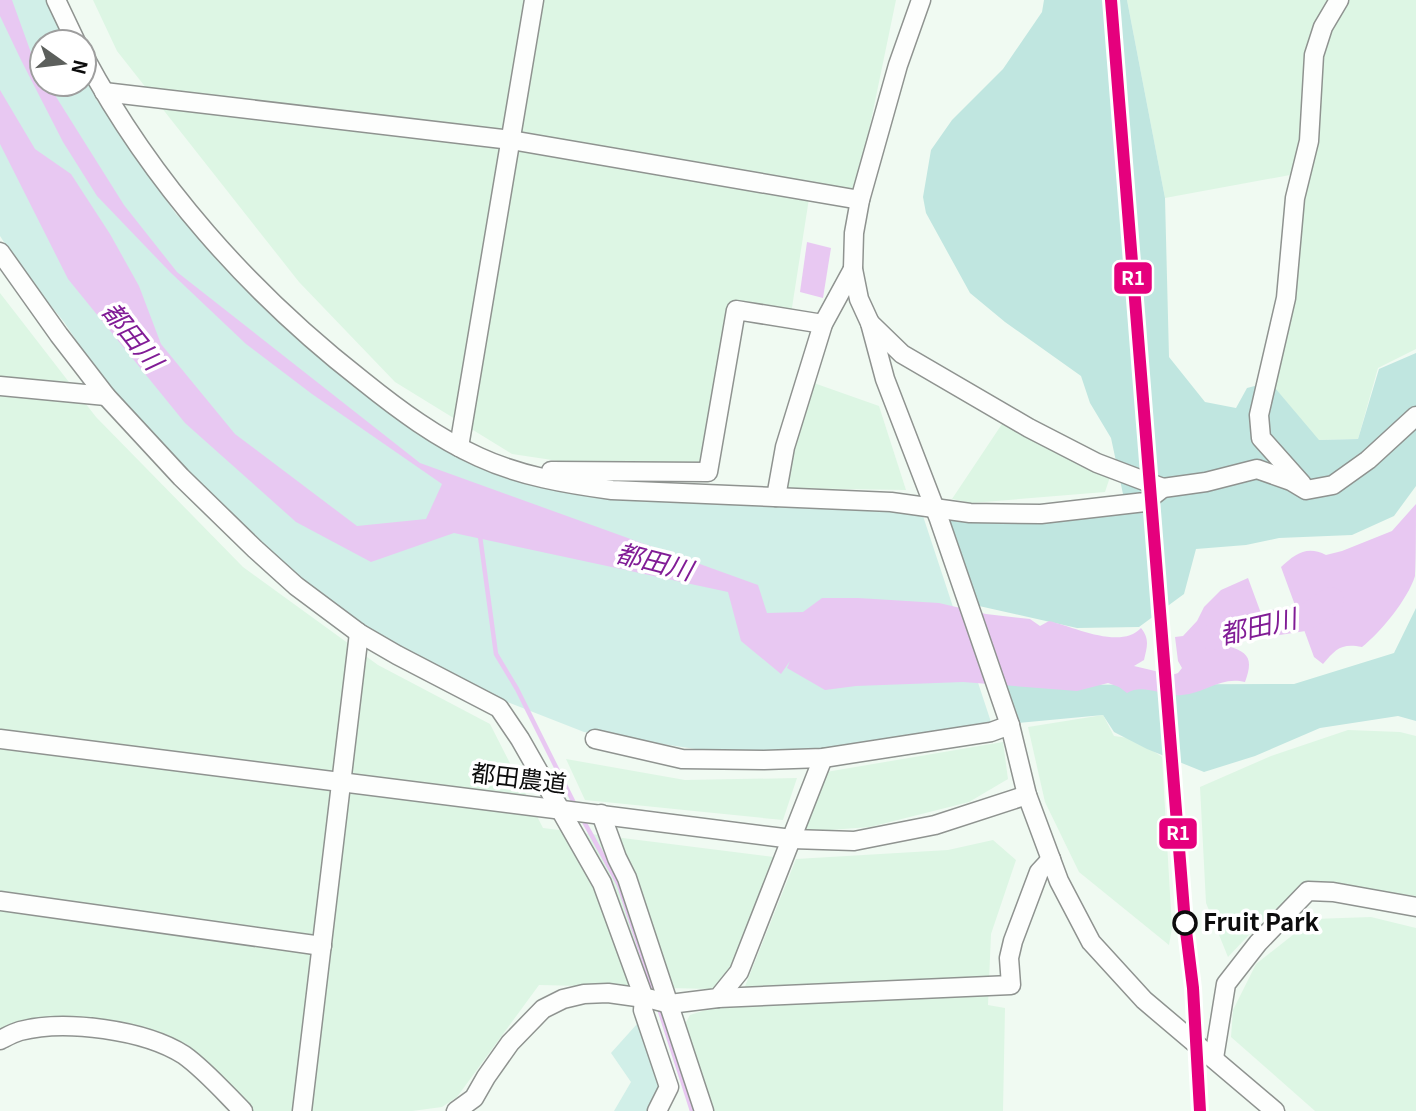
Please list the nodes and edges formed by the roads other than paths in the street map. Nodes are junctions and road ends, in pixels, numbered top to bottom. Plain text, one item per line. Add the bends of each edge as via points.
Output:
1 (56, 0) edge
2 (534, 0) edge
3 (921, 0) edge
4 (1339, 0) edge
5 (69, 28) edge
6 (98, 82) edge
7 (104, 92) junction
8 (511, 140) junction
9 (860, 200) junction
10 (0, 252) edge
11 (853, 269) junction
12 (870, 323) junction
13 (823, 324) junction
14 (0, 386) edge
15 (106, 396) junction
16 (1416, 416) edge
17 (459, 447) junction
18 (516, 471) junction
19 (1163, 488) junction
20 (1306, 490) junction
21 (776, 497) junction
22 (936, 513) junction
23 (359, 633) junction
24 (1010, 725) junction
25 (0, 739) edge
26 (594, 739) dead end
27 (822, 758) junction
28 (342, 782) junction
29 (1027, 795) junction
30 (563, 809) junction
31 (596, 813) junction
32 (792, 839) junction
33 (1051, 859) junction
34 (0, 901) edge
35 (1416, 908) edge
36 (322, 946) junction
37 (718, 998) junction
38 (657, 1001) junction
39 (0, 1040) edge
40 (1214, 1058) junction
41 (243, 1111) edge
42 (302, 1111) edge
43 (456, 1111) edge
44 (657, 1111) edge
45 (704, 1111) edge
46 (1275, 1111) edge

1 - 5 street
2 - 8 street
3 - 9 street
4 - 20 street via 1314,55 1308,141 1295,198 1286,298 1259,415 1261,438
6 - 7 street
7 - 8 street
7 - 17 street via 153,167 246,276 344,367
8 - 9 street
8 - 17 street
9 - 11 street via 853,233
10 - 15 street
11 - 12 street
11 - 13 street
12 - 19 street via 902,354 1029,428 1097,463
12 - 22 street via 885,379
13 - 18 street via 736,310 708,472
13 - 21 street via 785,447
14 - 15 street
15 - 23 street via 255,549
16 - 20 street via 1333,485
17 - 18 street
18 - 21 street via 612,490
19 - 20 street via 1257,469
19 - 22 street via 1145,502 1041,514
21 - 22 street via 891,502
22 - 24 street
23 - 28 street
23 - 30 street via 499,708
24 - 27 street via 991,732
24 - 29 street
25 - 28 street, 都田農道
26 - 27 street via 682,759
27 - 32 street
28 - 30 street, 都田農道
28 - 36 street
29 - 32 street, 都田農道 via 935,825 854,841
29 - 33 street
30 - 31 street, 都田農道
30 - 38 street
31 - 32 street, 都田農道
31 - 38 street via 627,878
32 - 37 street via 739,972
33 - 37 street via 1039,872 1013,941 1011,985
33 - 40 street via 1091,942 1143,1000
34 - 36 street
35 - 40 street via 1308,891 1226,984
36 - 42 street
37 - 38 street
38 - 43 street via 584,994 543,1009 509,1043 474,1098
38 - 44 street via 643,1010 669,1087
38 - 45 street
39 - 41 street via 19,1031 51,1026 144,1037 183,1055
40 - 46 street

